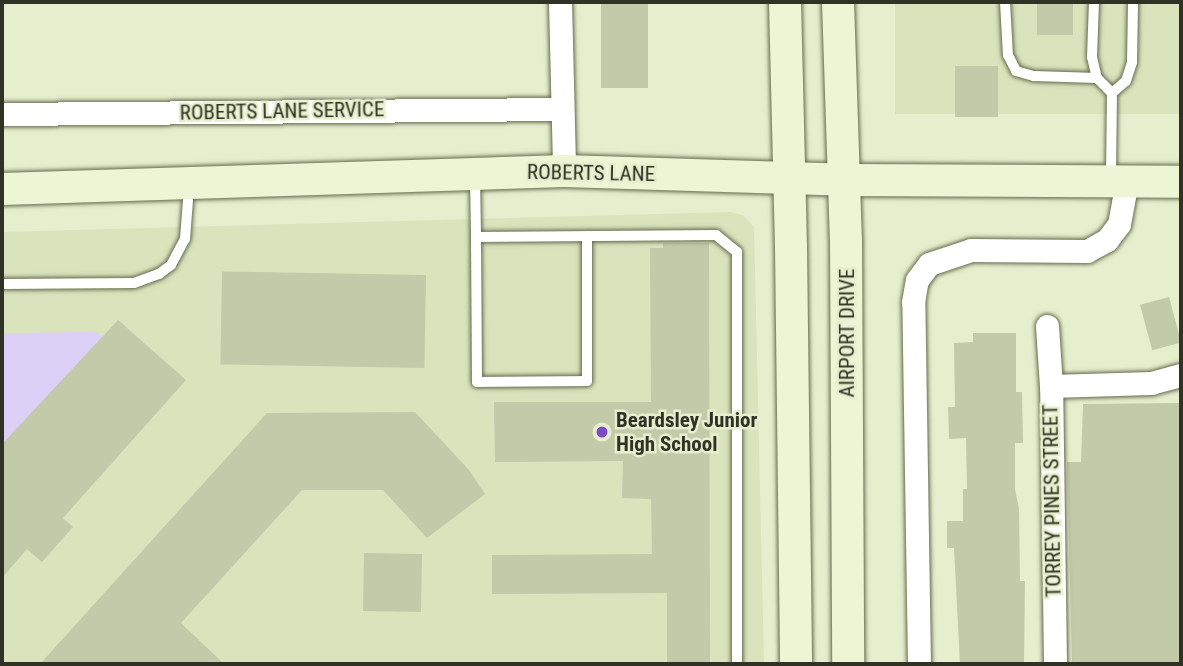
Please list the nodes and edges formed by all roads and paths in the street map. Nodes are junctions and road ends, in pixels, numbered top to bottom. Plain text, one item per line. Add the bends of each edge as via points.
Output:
1 (559, 2) edge
2 (785, 2) edge
3 (838, 2) edge
4 (1004, 2) edge
5 (1094, 2) edge
6 (1133, 2) edge
7 (1097, 78) junction
8 (1112, 93) junction
9 (562, 109) junction
10 (2, 114) edge
11 (564, 171) junction
12 (475, 174) junction
13 (789, 178) junction
14 (845, 180) junction
15 (1119, 181) junction
16 (1181, 181) edge
17 (189, 183) junction
18 (2, 189) edge
19 (587, 236) junction
20 (476, 237) junction
21 (2, 284) edge
22 (1047, 326) dead end
23 (1181, 374) edge
24 (1051, 386) junction
25 (737, 664) edge
26 (796, 664) edge
27 (848, 664) edge
28 (919, 664) edge
29 (1055, 664) edge

1 - 9 street
2 - 13 main road
3 - 14 main road, AIRPORT DRIVE
4 - 7 lane via 1008,55 1016,71
5 - 7 lane via 1092,57
6 - 8 lane via 1132,62 1126,81
7 - 8 lane
8 - 15 lane
9 - 10 street, ROBERTS LANE SERVICE
9 - 11 street
11 - 12 main road, ROBERTS LANE
11 - 13 main road, ROBERTS LANE
12 - 17 main road, ROBERTS LANE
12 - 20 lane
13 - 14 main road, ROBERTS LANE
13 - 26 main road
14 - 15 main road, ROBERTS LANE
14 - 27 main road, AIRPORT DRIVE
15 - 16 main road, ROBERTS LANE
15 - 28 street via 1119,224 1107,240 1087,251 971,250 940,258 917,279 913,302
17 - 18 main road, ROBERTS LANE
17 - 21 lane via 185,239 171,265 159,274 134,283
19 - 20 lane
19 - 20 lane via 587,381 477,382
19 - 25 lane via 716,235 737,252
22 - 24 street
23 - 24 street, TORREY PINES STREET via 1151,383
24 - 29 street, TORREY PINES STREET

